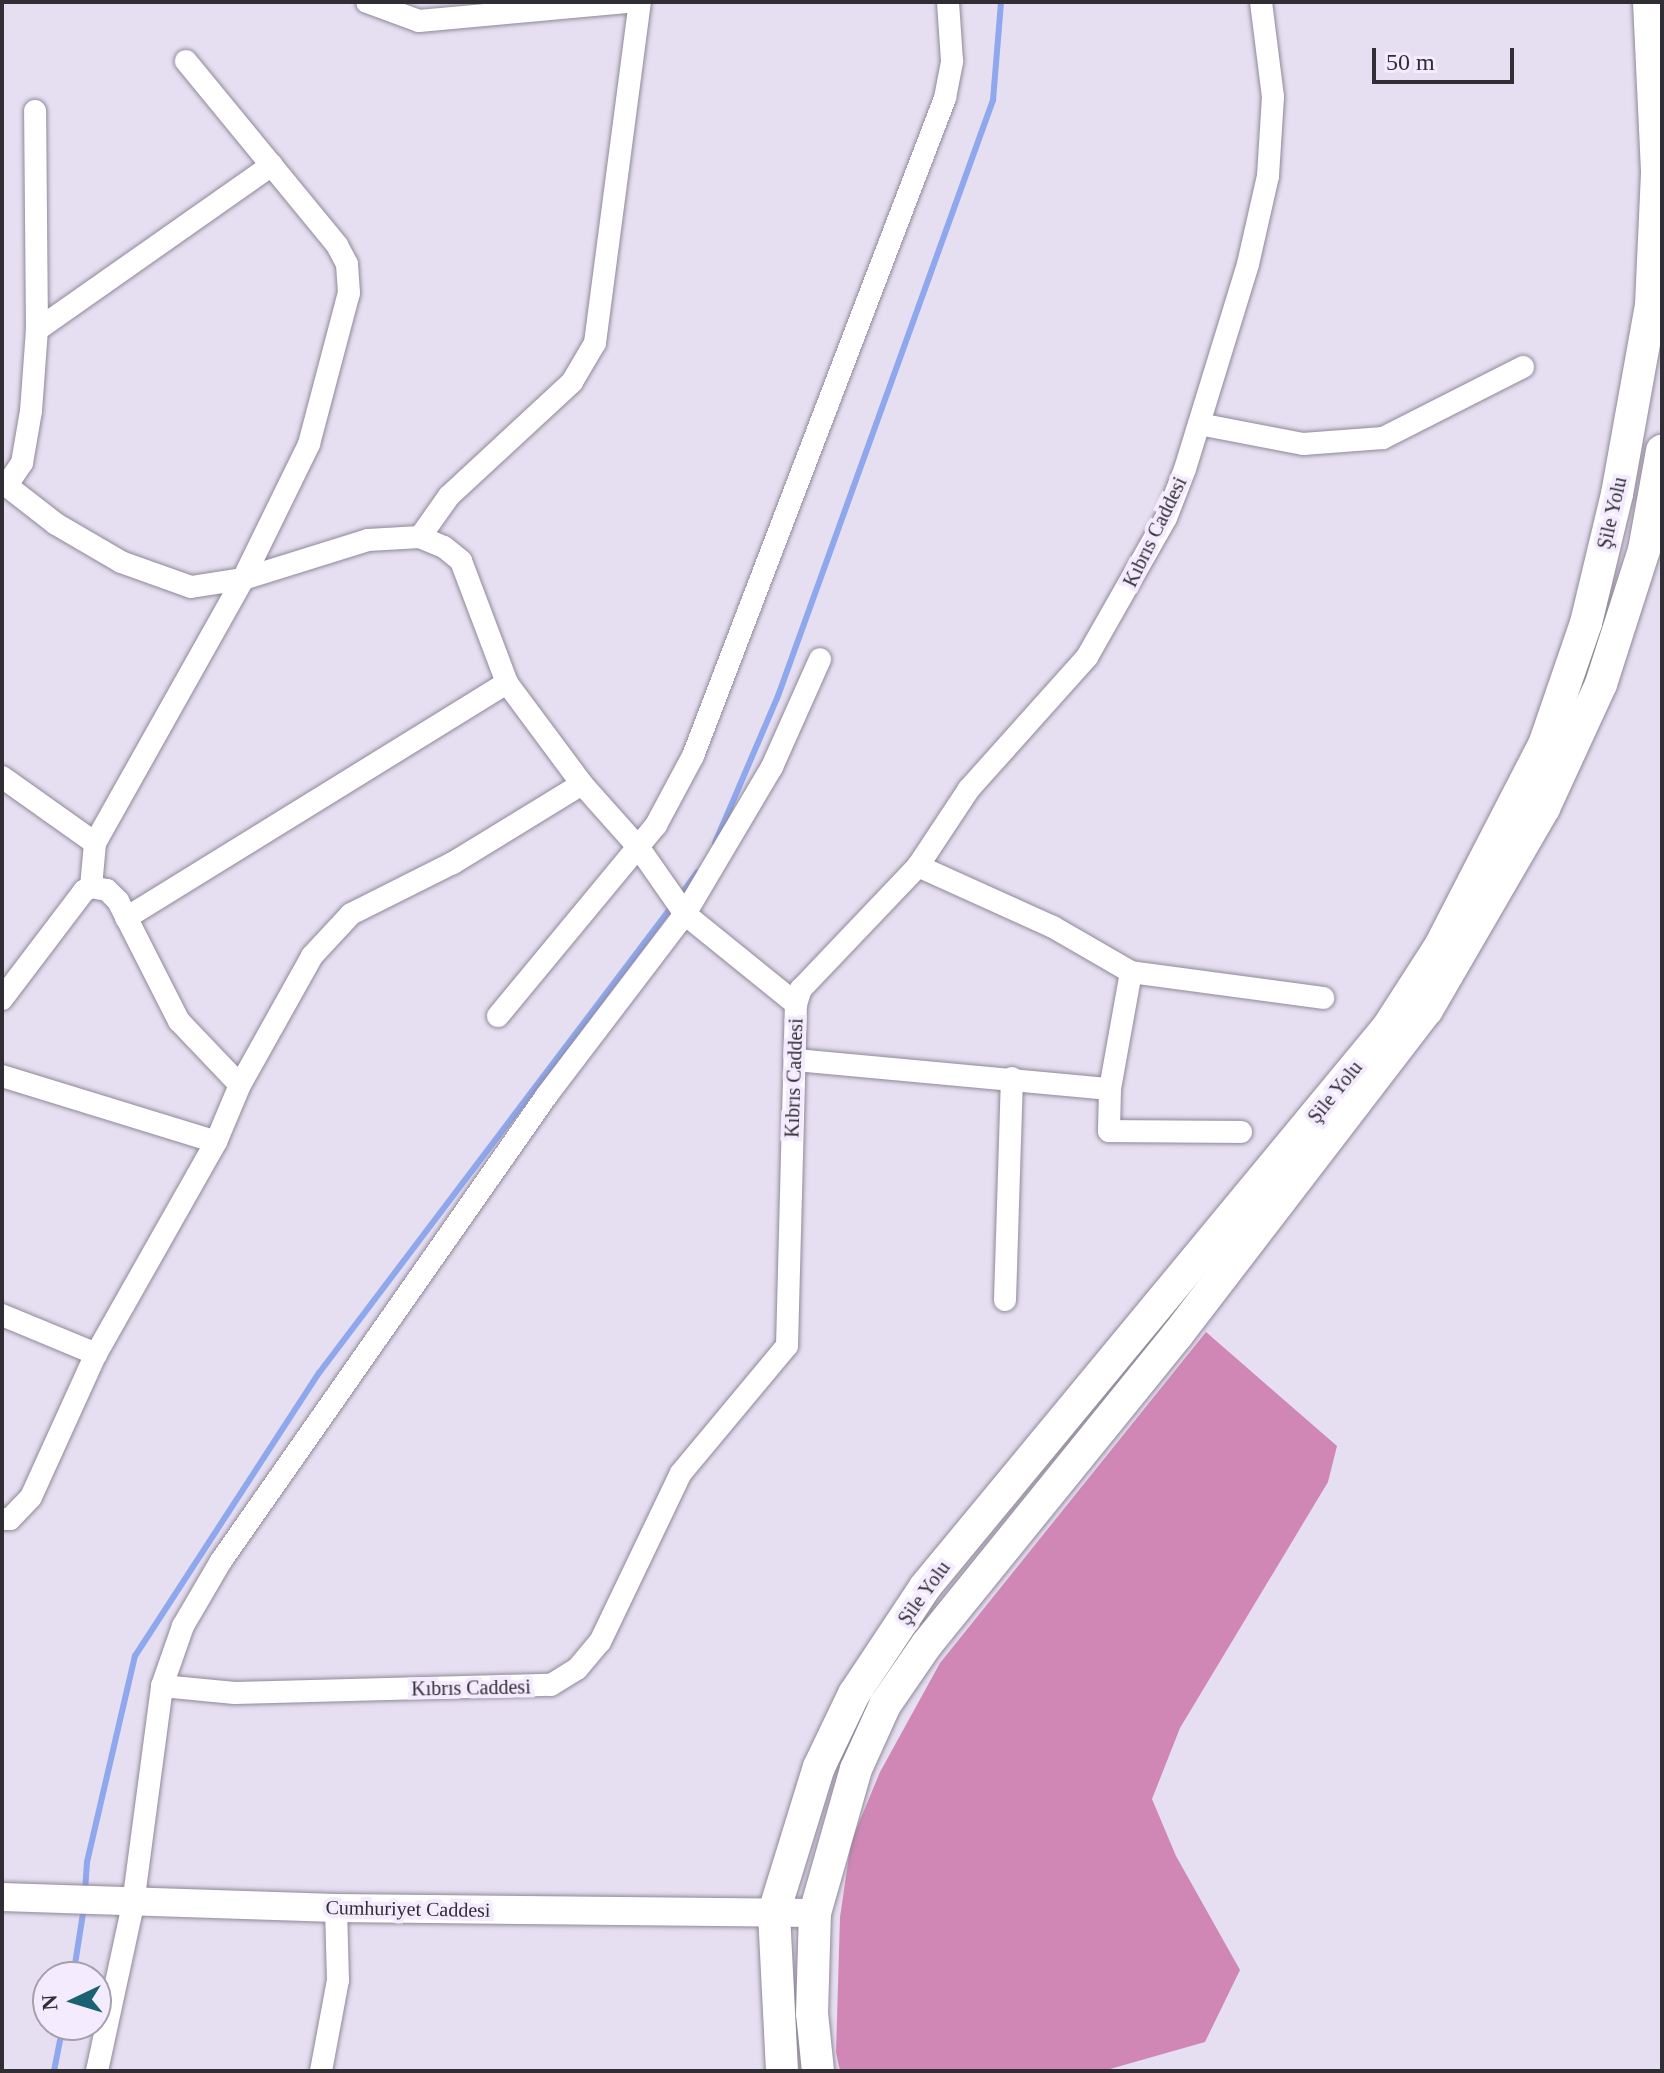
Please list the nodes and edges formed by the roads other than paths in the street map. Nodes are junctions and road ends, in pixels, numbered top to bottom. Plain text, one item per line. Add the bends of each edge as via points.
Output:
1 (367, 2) edge
2 (629, 2) edge
3 (640, 2) edge
4 (948, 2) edge
5 (1261, 2) edge
6 (1649, 2) edge
7 (421, 11) edge
8 (186, 61) dead end
9 (35, 111) dead end
10 (272, 165) junction
11 (37, 330) junction
12 (1523, 367) dead end
13 (1199, 424) junction
14 (1662, 451) edge
15 (4, 484) edge
16 (420, 537) junction
17 (243, 579) junction
18 (820, 659) dead end
19 (507, 683) junction
20 (2, 777) edge
21 (582, 784) junction
22 (95, 843) junction
23 (639, 848) junction
24 (918, 866) junction
25 (91, 887) junction
26 (685, 914) junction
27 (126, 918) junction
28 (1131, 972) junction
29 (1323, 998) dead end
30 (2, 999) edge
31 (796, 1004) junction
32 (498, 1016) dead end
33 (796, 1060) junction
34 (2, 1076) edge
35 (1012, 1078) junction
36 (240, 1085) junction
37 (1110, 1089) junction
38 (1241, 1132) dead end
39 (216, 1142) junction
40 (1005, 1300) dead end
41 (2, 1315) edge
42 (96, 1354) junction
43 (2, 1519) edge
44 (162, 1686) junction
45 (2, 1897) edge
46 (122, 1904) junction
47 (336, 1908) junction
48 (774, 1912) junction
49 (815, 1913) junction
50 (97, 2071) edge
51 (321, 2071) edge
52 (782, 2071) edge
53 (818, 2071) edge

1 - 7 street
2 - 7 street
3 - 16 street via 595,343 572,382 449,496
4 - 23 street via 952,61 945,98 733,641 708,720 678,788
5 - 13 street, Kıbrıs Caddesi via 1273,97 1268,176
6 - 48 highway, Şile Yolu via 1657,171 1651,305 1586,623 1544,745 1439,948 1388,1027 925,1587 854,1694 819,1767
8 - 10 street
9 - 11 street
10 - 11 street
10 - 17 street via 337,245 347,264 349,293 309,444
11 - 15 street via 25,452
12 - 13 street via 1383,438 1303,444
13 - 24 street, Kıbrıs Caddesi via 1166,518 1107,627 1068,680 969,789
14 - 49 highway, Şile Yolu via 1644,550 1601,684 1544,808 1477,928 1418,1022 902,1680 856,1769
15 - 17 street via 56,524 148,574 191,587
16 - 17 street via 368,540
16 - 19 street via 461,561
17 - 22 street
18 - 26 street via 772,767
19 - 21 street
19 - 27 street
20 - 22 street
21 - 23 street
21 - 36 street via 453,863 351,914 312,956
22 - 25 street
23 - 26 street
23 - 32 street
24 - 28 street via 1053,927
24 - 31 street, Kıbrıs Caddesi via 811,973
25 - 27 street via 107,890
25 - 30 street
26 - 31 street
26 - 44 street via 547,1095 221,1561 183,1626
27 - 36 street via 179,1021
28 - 29 street
28 - 37 street
31 - 33 street, Kıbrıs Caddesi
33 - 35 street
33 - 44 street, Kıbrıs Caddesi via 787,1346 681,1473 600,1642 577,1669 564,1680 535,1687 235,1693
34 - 39 street
35 - 37 street
35 - 40 street
36 - 39 street
37 - 38 street via 1109,1131
39 - 42 street
41 - 42 street
42 - 43 street via 31,1497 10,1519
44 - 46 street
45 - 46 main road, Cumhuriyet Caddesi
46 - 47 main road, Cumhuriyet Caddesi
46 - 50 street
47 - 48 main road, Cumhuriyet Caddesi
47 - 51 street via 338,1980
48 - 49 main road, Cumhuriyet Caddesi
48 - 52 highway, Şile Yolu
49 - 53 highway, Şile Yolu via 812,2013

